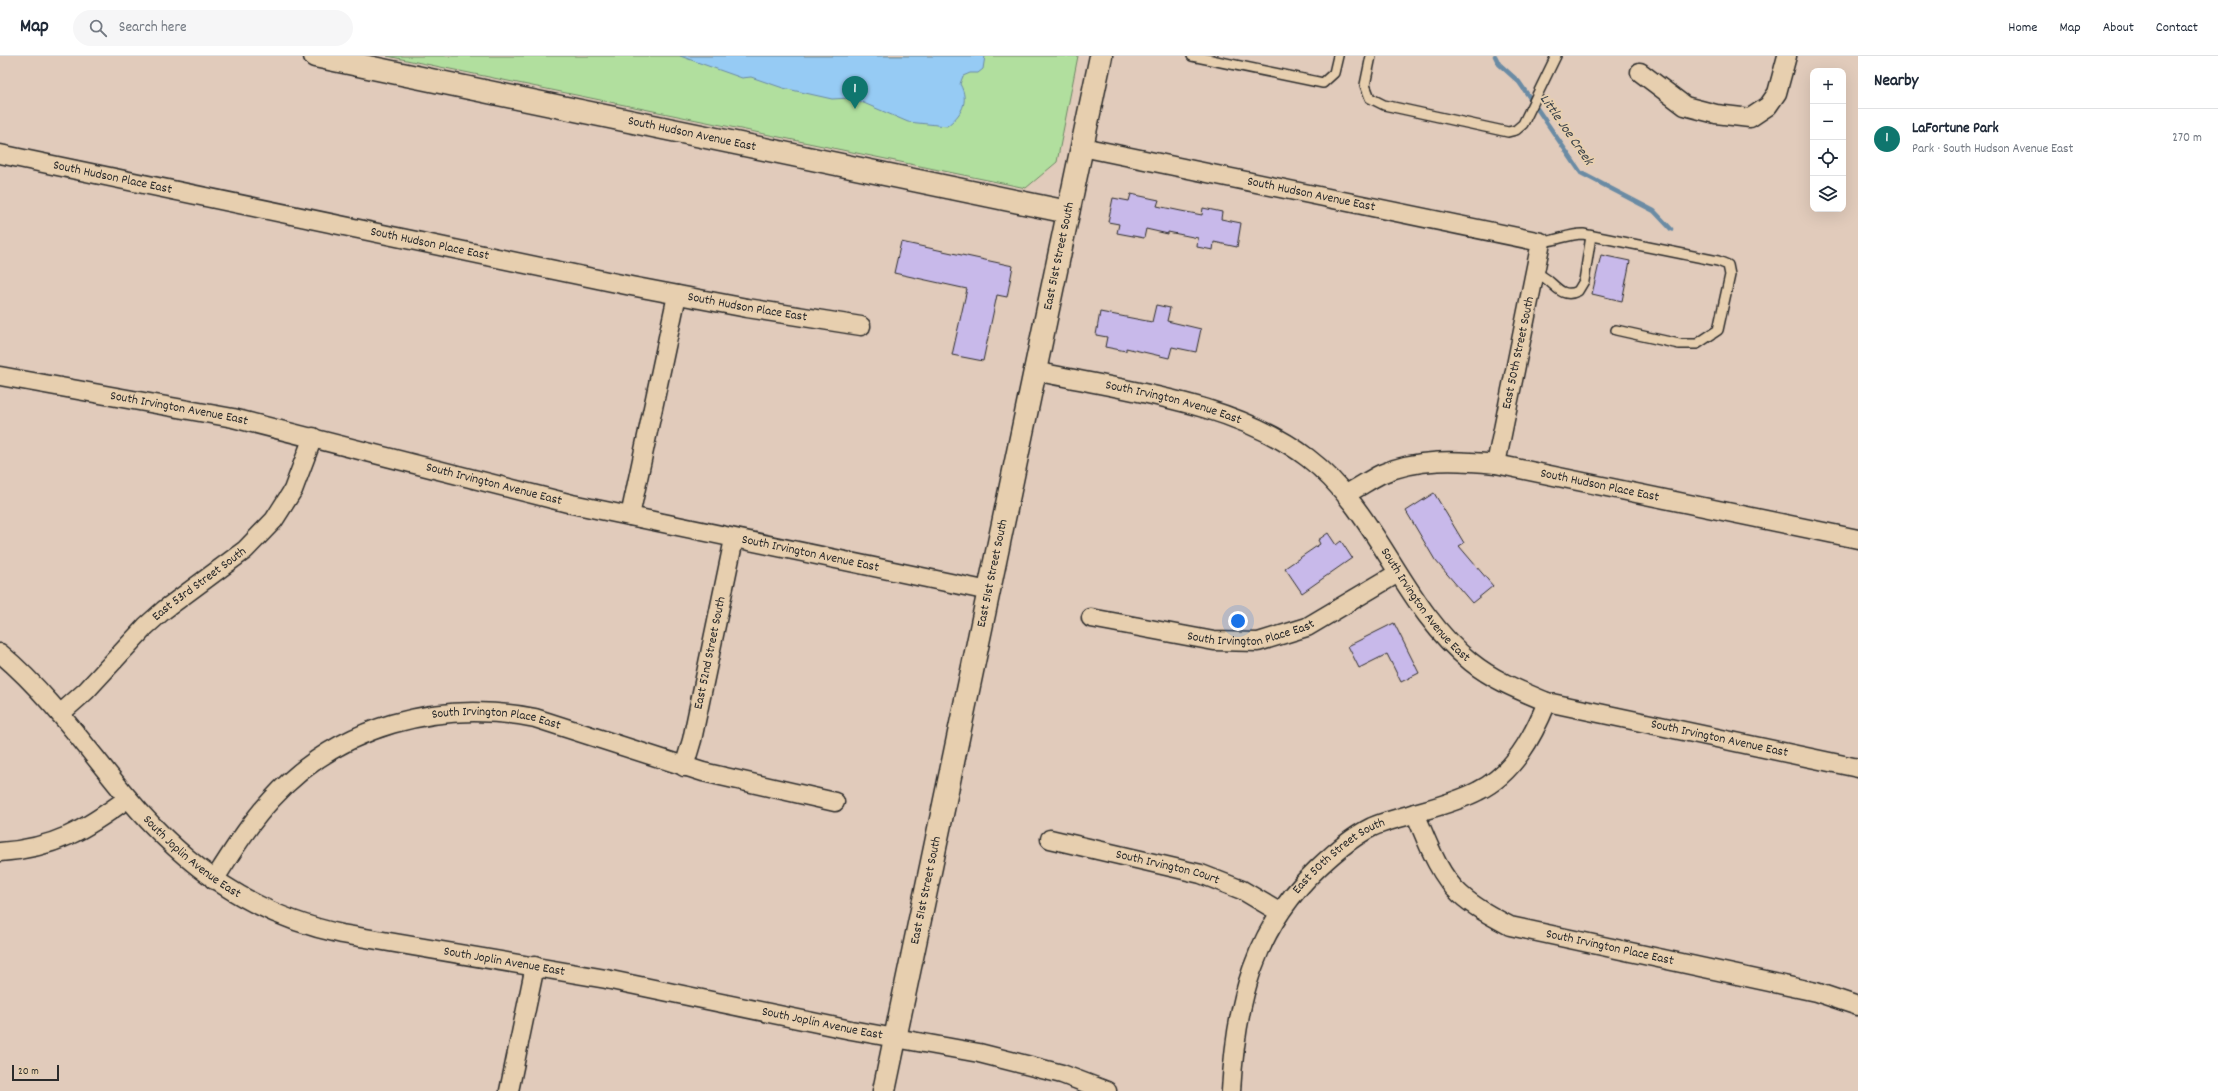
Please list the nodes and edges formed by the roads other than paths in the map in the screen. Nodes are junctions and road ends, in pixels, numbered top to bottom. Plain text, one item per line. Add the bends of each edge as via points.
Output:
1 (315, 56) edge
2 (1101, 56) edge
3 (1192, 56) edge
4 (1338, 56) edge
5 (1371, 56) edge
6 (1556, 56) edge
7 (1787, 56) edge
8 (1640, 72) dead end
9 (1082, 147) junction
10 (0, 154) edge
11 (1068, 212) junction
12 (1591, 236) junction
13 (1541, 242) junction
14 (1535, 273) junction
15 (677, 295) junction
16 (861, 326) dead end
17 (1616, 330) dead end
18 (1035, 371) junction
19 (0, 376) edge
20 (313, 438) junction
21 (1496, 464) junction
22 (1346, 494) junction
23 (630, 516) junction
24 (734, 539) junction
25 (1858, 539) edge
26 (1398, 573) junction
27 (989, 591) junction
28 (1091, 618) dead end
29 (0, 653) edge
30 (1547, 702) junction
31 (60, 714) junction
32 (684, 767) junction
33 (1858, 768) edge
34 (128, 798) junction
35 (835, 802) dead end
36 (1415, 813) junction
37 (1050, 839) dead end
38 (0, 852) edge
39 (214, 880) junction
40 (1279, 912) junction
41 (535, 966) junction
42 (1858, 1006) edge
43 (895, 1038) junction
44 (509, 1091) edge
45 (884, 1091) edge
46 (1107, 1091) edge
47 (1231, 1091) edge

1 - 11 main road, South Hudson Avenue East via 377,66
2 - 9 main road, East 51st Street South
3 - 4 lane via 1323,83 1334,73
5 - 6 lane via 1365,85 1370,98 1384,105 1508,132 1516,130 1530,113
7 - 8 street via 1777,93 1768,106 1750,118 1716,114 1685,106
9 - 11 main road, East 51st Street South
9 - 13 street, South Hudson Avenue East
10 - 15 street, South Hudson Place East
11 - 18 main road, East 51st Street South
12 - 13 lane via 1575,234
12 - 14 lane via 1584,281 1578,291 1564,293 1545,277
12 - 17 lane via 1718,261 1728,266 1730,275 1718,330 1697,344 1679,344
13 - 14 street, East 50th Street South
14 - 21 street, East 50th Street South
15 - 16 street, South Hudson Place East
15 - 23 street
18 - 22 street, South Irvington Avenue East via 1179,402 1256,426 1308,458
18 - 27 main road, East 51st Street South
19 - 20 street, South Irvington Avenue East via 206,412
20 - 23 street, South Irvington Avenue East via 475,481
20 - 31 street, East 53rd Street South via 292,490 274,520 244,550 146,626 86,691
21 - 22 street, South Hudson Place East via 1420,462 1382,474
21 - 25 street, South Hudson Place East
22 - 26 street, South Irvington Avenue East
23 - 24 street, South Irvington Avenue East
24 - 27 street, South Irvington Avenue East
24 - 32 street, East 52nd Street South via 692,740
26 - 28 street, South Irvington Place East via 1307,628 1258,642 1214,641
26 - 30 street, South Irvington Avenue East via 1444,636 1471,662 1507,685
27 - 43 main road, East 51st Street South
29 - 31 street, South Joplin Avenue East via 33,683
30 - 33 street, South Irvington Avenue East
30 - 36 street, East 50th Street South via 1522,752 1499,777 1479,791
31 - 34 street, South Joplin Avenue East
32 - 35 street, South Irvington Place East via 763,788
32 - 39 street, South Irvington Place East via 547,721 506,713 456,712 425,715 356,736 304,768 249,826
34 - 38 street via 91,825 66,837 25,849
34 - 39 street, South Joplin Avenue East via 177,849
36 - 40 street, East 50th Street South via 1373,826 1343,844 1306,879
36 - 42 street, South Irvington Place East via 1438,866 1460,894 1490,916 1510,926 1816,992
37 - 40 street, South Irvington Court via 1201,874 1242,890
39 - 41 street, South Joplin Avenue East via 269,911 323,930
40 - 47 street, East 50th Street South via 1256,956 1242,1003
41 - 43 street, South Joplin Avenue East
41 - 44 street
43 - 45 main road, East 51st Street South
43 - 46 street, South Joplin Avenue East via 986,1055 1062,1074

